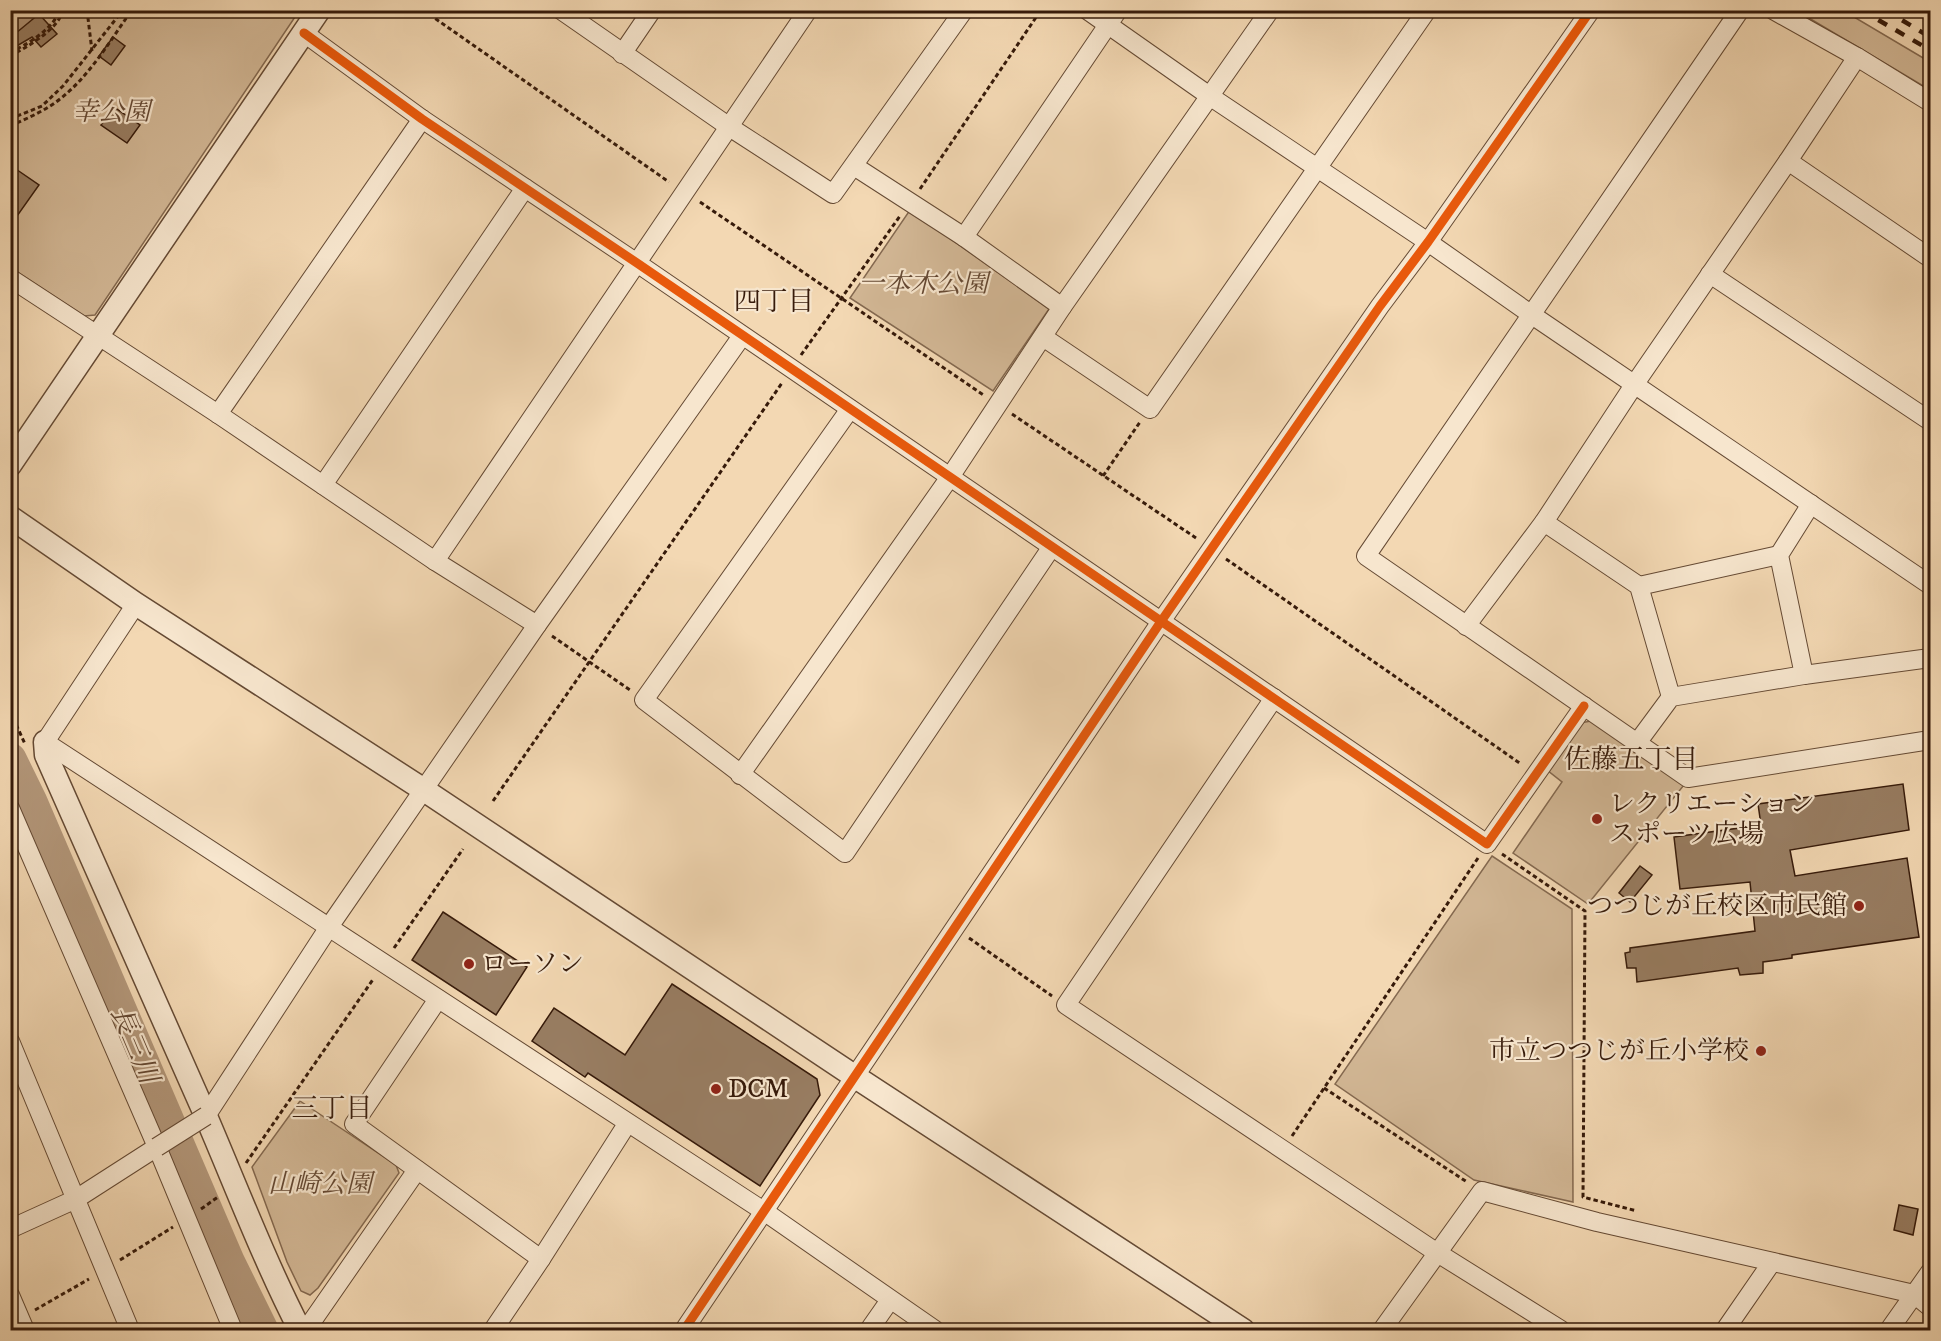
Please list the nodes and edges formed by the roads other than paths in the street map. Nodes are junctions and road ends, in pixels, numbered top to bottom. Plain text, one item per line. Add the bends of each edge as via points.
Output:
1 (319, 10) edge
2 (561, 10) edge
3 (652, 10) edge
4 (808, 10) edge
5 (964, 10) edge
6 (1087, 10) edge
7 (1270, 10) edge
8 (1427, 10) edge
9 (1591, 10) edge
10 (1740, 10) edge
11 (1773, 10) edge
12 (1113, 18) edge
13 (304, 33) junction
14 (622, 54) junction
15 (1857, 57) junction
16 (1211, 97) junction
17 (1930, 102) edge
18 (422, 119) junction
19 (728, 126) junction
20 (1788, 161) junction
21 (854, 166) junction
22 (1316, 169) junction
23 (525, 188) junction
24 (964, 237) junction
25 (1428, 242) junction
26 (1930, 258) edge
27 (637, 263) junction
28 (1710, 274) junction
29 (10, 278) edge
30 (1062, 307) junction
31 (1532, 315) junction
32 (742, 336) junction
33 (98, 337) junction
34 (1043, 337) junction
35 (1634, 385) junction
36 (850, 409) junction
37 (218, 414) junction
38 (1930, 422) edge
39 (10, 465) edge
40 (950, 477) junction
41 (323, 485) junction
42 (1811, 504) junction
43 (10, 517) edge
44 (1544, 522) junction
45 (1051, 548) junction
46 (1779, 555) junction
47 (435, 561) junction
48 (1639, 585) junction
49 (1930, 585) edge
50 (136, 604) junction
51 (1162, 620) junction
52 (537, 626) junction
53 (1466, 626) junction
54 (1930, 658) edge
55 (1804, 675) junction
56 (1671, 697) junction
57 (1274, 698) junction
58 (1584, 706) junction
59 (1930, 740) edge
60 (45, 742) junction
61 (1637, 743) junction
62 (740, 775) junction
63 (424, 790) junction
64 (10, 808) edge
65 (329, 927) junction
66 (438, 999) junction
67 (10, 1041) edge
68 (16, 1072) edge
69 (854, 1076) junction
70 (206, 1116) junction
71 (627, 1124) junction
72 (157, 1147) junction
73 (417, 1170) junction
74 (76, 1199) junction
75 (765, 1212) junction
76 (10, 1230) edge
77 (1436, 1252) junction
78 (541, 1259) junction
79 (1772, 1262) junction
80 (1930, 1272) edge
81 (1914, 1294) junction
82 (10, 1295) edge
83 (890, 1300) junction
84 (1930, 1307) edge
85 (25, 1330) edge
86 (130, 1330) edge
87 (233, 1330) edge
88 (300, 1330) edge
89 (306, 1330) edge
90 (493, 1330) edge
91 (684, 1330) edge
92 (868, 1330) edge
93 (935, 1330) edge
94 (1243, 1330) edge
95 (1382, 1330) edge
96 (1561, 1330) edge
97 (1725, 1330) edge
98 (1888, 1330) edge

1 - 13 street
2 - 14 street
3 - 14 street
4 - 19 street
5 - 21 street
6 - 12 street
7 - 16 street
8 - 22 street
9 - 25 street
10 - 31 street
11 - 15 street
12 - 16 street
12 - 24 street
13 - 18 street
13 - 33 street
14 - 19 street
15 - 17 street
15 - 20 street
16 - 22 street
16 - 30 street
18 - 23 street
18 - 37 street
19 - 21 street via 833,194
19 - 27 street
20 - 26 street
20 - 28 street
21 - 24 street
22 - 25 street
22 - 34 street via 1150,408
23 - 27 street
23 - 41 street
24 - 30 street
25 - 31 street
25 - 51 street
27 - 32 street
27 - 47 street
28 - 35 street
28 - 38 street
29 - 33 street
30 - 34 street
31 - 35 street
31 - 53 street via 1366,556
32 - 36 street
32 - 52 street
33 - 37 street
33 - 39 street
34 - 40 street
35 - 42 street
35 - 44 street
36 - 40 street
36 - 62 street via 644,700
37 - 41 street
40 - 45 street
40 - 62 street
41 - 47 street
42 - 46 street
42 - 49 street
43 - 50 street
44 - 48 street
44 - 53 street
45 - 51 street
45 - 62 street via 845,853
46 - 48 street
46 - 55 street
47 - 52 street
48 - 56 street
50 - 60 street
50 - 63 street
51 - 57 street
51 - 69 street
52 - 63 street
53 - 58 street
54 - 55 street
55 - 56 street
56 - 61 street
57 - 58 street via 1495,850 1536,774
57 - 77 street via 1066,1005
58 - 61 street
59 - 61 street via 1688,778
60 - 65 street
60 - 70 street via 46,755
63 - 65 street
63 - 69 street
64 - 72 street
65 - 66 street
65 - 70 street
66 - 71 street
66 - 73 street via 354,1124
67 - 68 street
68 - 74 street
69 - 75 street
69 - 94 street
70 - 72 street, bridge
70 - 88 street via 228,1188
71 - 75 street
71 - 78 street
72 - 74 street
72 - 87 street
73 - 78 street
73 - 89 street
74 - 76 street
74 - 86 street
75 - 83 street
75 - 91 street
77 - 79 street via 1482,1191
77 - 95 street
77 - 96 street
78 - 90 street
79 - 81 street
79 - 97 street
80 - 81 street
81 - 84 street
81 - 98 street
82 - 85 street
83 - 92 street
83 - 93 street

